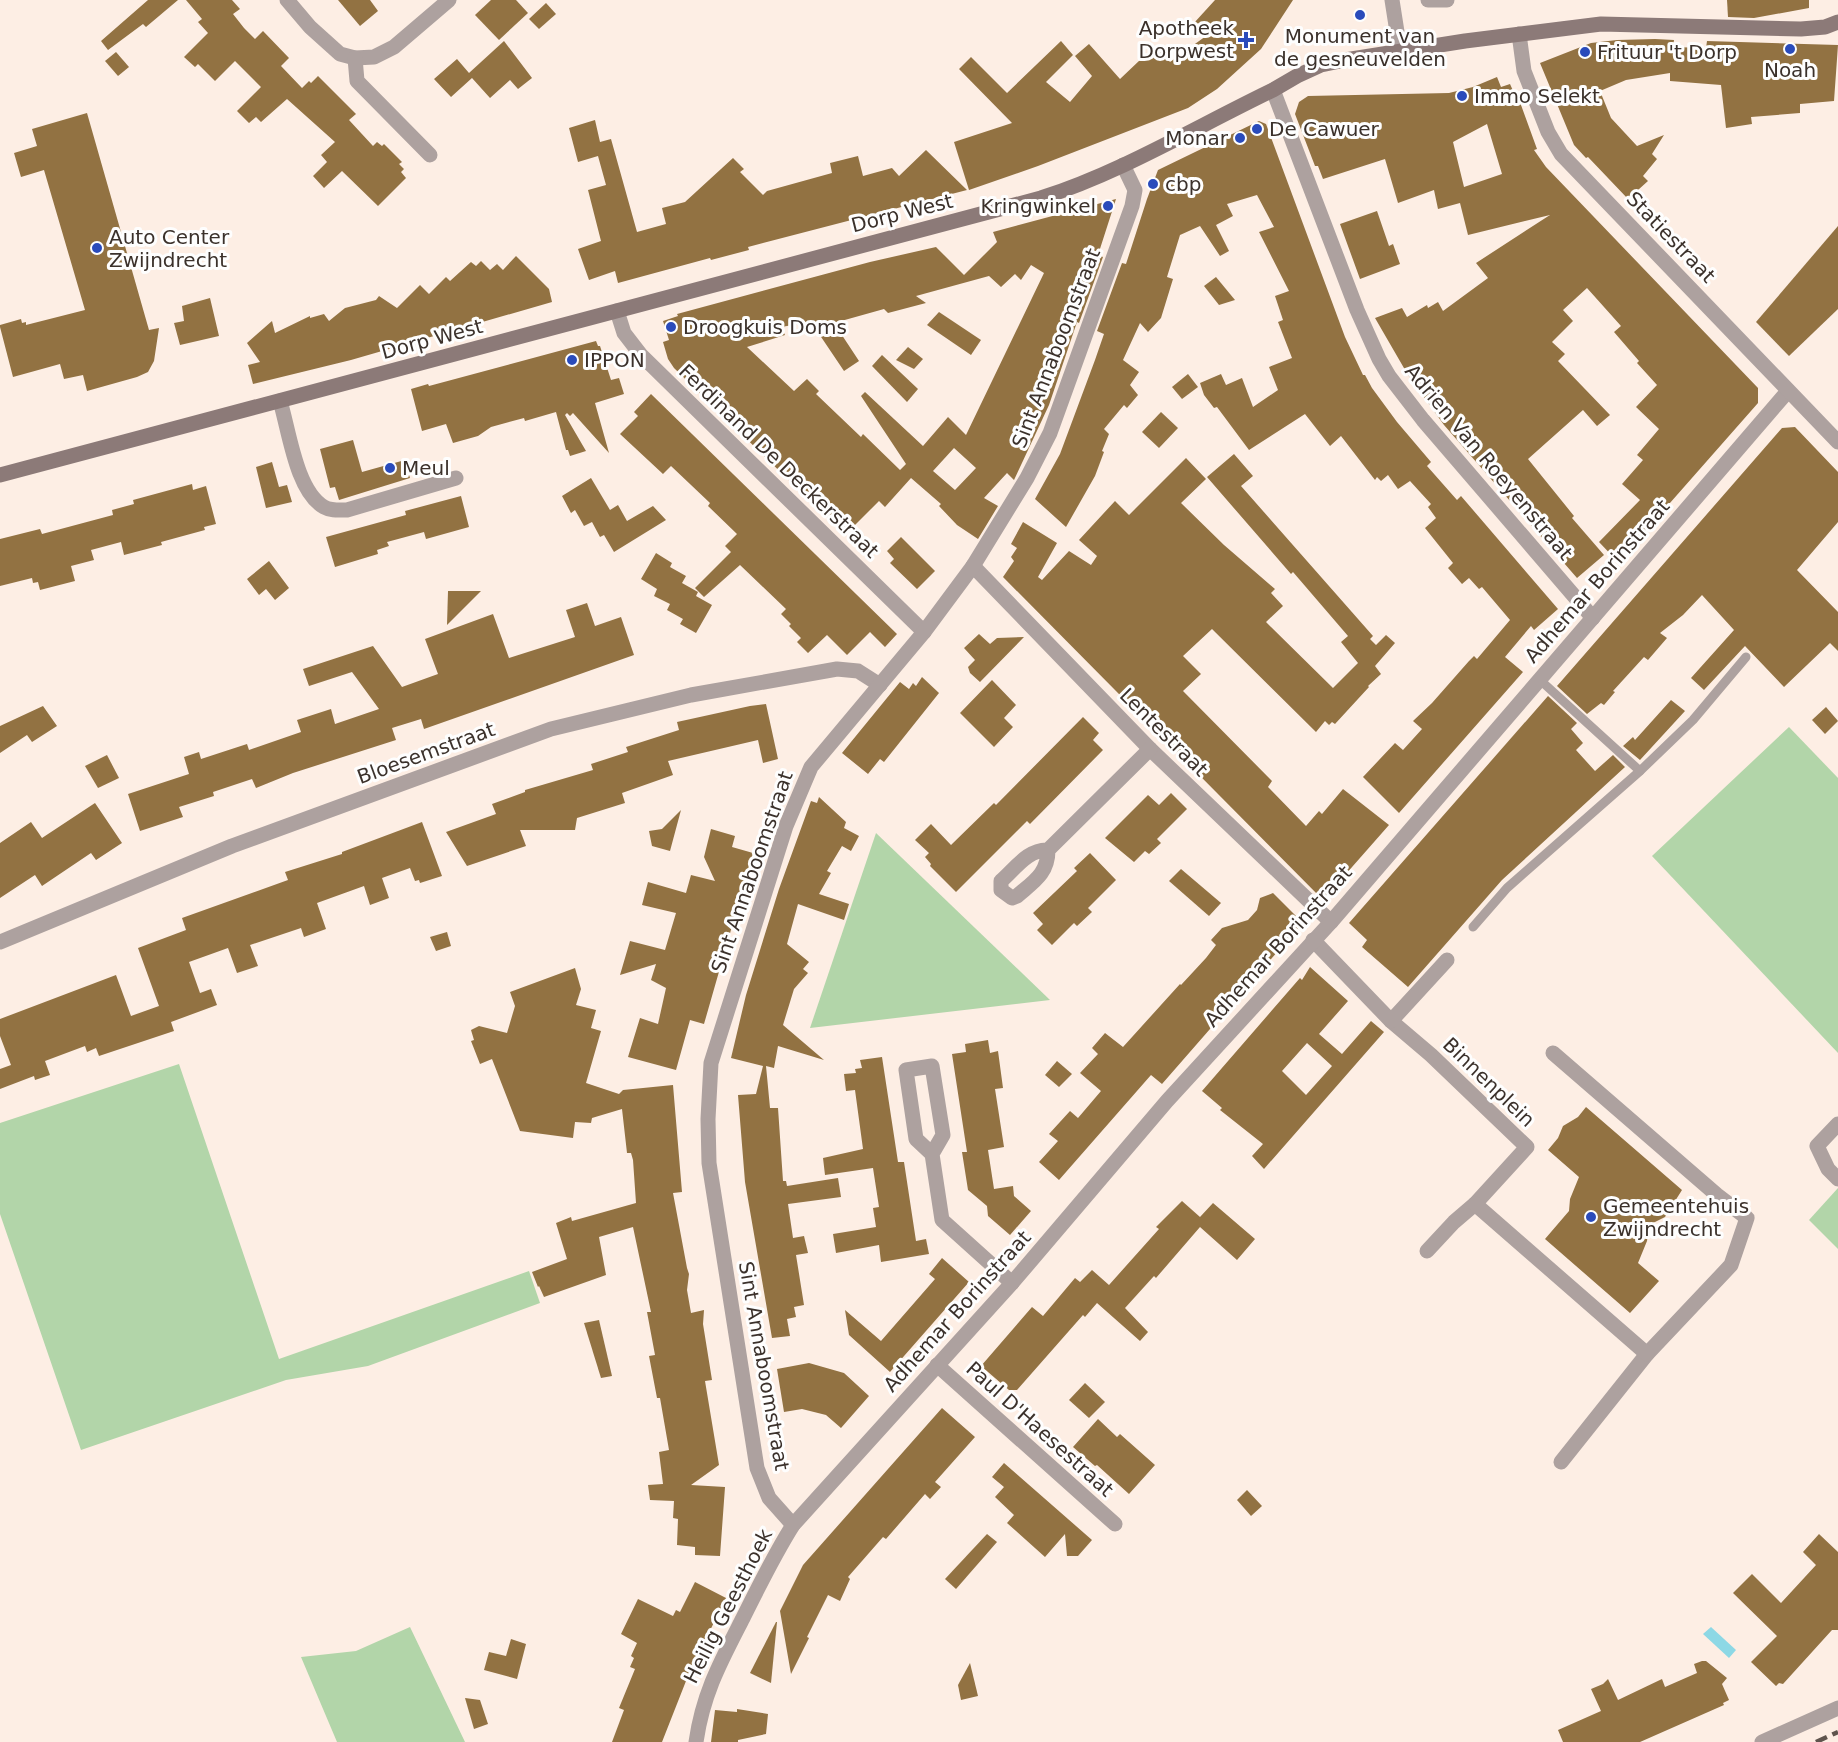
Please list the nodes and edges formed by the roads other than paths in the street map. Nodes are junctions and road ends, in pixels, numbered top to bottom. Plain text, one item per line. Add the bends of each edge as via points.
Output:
1 (287, 0) edge
2 (449, 0) edge
3 (1428, 0) edge
4 (1447, 0) edge
5 (1396, 1) edge
6 (1838, 22) edge
7 (1519, 34) junction
8 (1400, 51) junction
9 (355, 58) junction
10 (1273, 90) junction
11 (430, 155) dead end
12 (1123, 165) junction
13 (617, 311) junction
14 (1788, 391) junction
15 (280, 401) junction
16 (1838, 442) edge
17 (0, 475) edge
18 (456, 478) dead end
19 (973, 566) junction
20 (1593, 618) junction
21 (924, 632) junction
22 (1746, 657) dead end
23 (1539, 680) junction
24 (880, 685) junction
25 (1150, 749) junction
26 (1640, 771) junction
27 (1048, 850) dead end
28 (1331, 922) junction
29 (1473, 927) dead end
30 (1313, 940) junction
31 (0, 942) edge
32 (1447, 960) dead end
33 (1390, 1021) junction
34 (1553, 1053) dead end
35 (1838, 1124) edge
36 (932, 1154) junction
37 (1838, 1179) edge
38 (1475, 1204) junction
39 (1427, 1251) dead end
40 (1012, 1283) junction
41 (1647, 1354) junction
42 (937, 1365) junction
43 (1561, 1462) dead end
44 (1115, 1524) dead end
45 (793, 1525) junction
46 (1838, 1708) edge
47 (696, 1742) edge
48 (1762, 1742) edge

1 - 9 street via 340,54
2 - 9 street via 394,47 374,57
3 - 4 street
5 - 8 street
6 - 7 main road, Dorp West via 1801,28 1601,24
7 - 8 main road, Dorp West
7 - 14 street, Statiestraat via 1524,71 1561,154
8 - 10 main road, Dorp West via 1321,66
9 - 11 street via 357,81
10 - 12 main road, Dorp West
10 - 20 street, Adrien Van Roeyenstraat via 1358,310 1389,376
12 - 13 main road, Dorp West via 1041,198
12 - 19 street, Sint Annaboomstraat via 1135,190 1132,206 1050,433
13 - 15 main road, Dorp West
13 - 21 street, Ferdinand De Deckerstraat via 624,333 641,355
14 - 16 street, Statiestraat
14 - 20 street, Adhemar Borinstraat
15 - 17 main road, Dorp West
15 - 18 street via 300,474 312,496 323,506 347,510
19 - 21 street, Sint Annaboomstraat
19 - 25 street, Lentestraat
20 - 23 street, Adhemar Borinstraat
21 - 24 street, Sint Annaboomstraat
22 - 26 lane via 1693,720
23 - 26 lane
23 - 28 street, Adhemar Borinstraat
24 - 31 street, Bloesemstraat via 858,671 837,669 691,695 551,729 232,846
24 - 45 street, Sint Annaboomstraat via 811,767 786,826 711,1063 709,1163 757,1468 769,1498
25 - 27 street
25 - 28 street, Lentestraat
26 - 29 lane via 1507,888
28 - 30 street, Adhemar Borinstraat
30 - 33 street, Binnenplein
30 - 40 street, Adhemar Borinstraat via 1167,1101
32 - 33 street
33 - 38 street, Binnenplein via 1527,1147
34 - 41 street via 1747,1218 1731,1265
35 - 37 street via 1817,1146 1828,1169
36 - 36 street via 943,1135 932,1066 906,1070 916,1139
36 - 40 street via 942,1220
38 - 39 street
38 - 41 street
40 - 42 street, Adhemar Borinstraat
41 - 43 street
42 - 44 street, Paul D'Haesestraat
42 - 45 street, Adhemar Borinstraat
45 - 47 street, Heilig Geesthoek via 712,1677 700,1713
46 - 48 street

